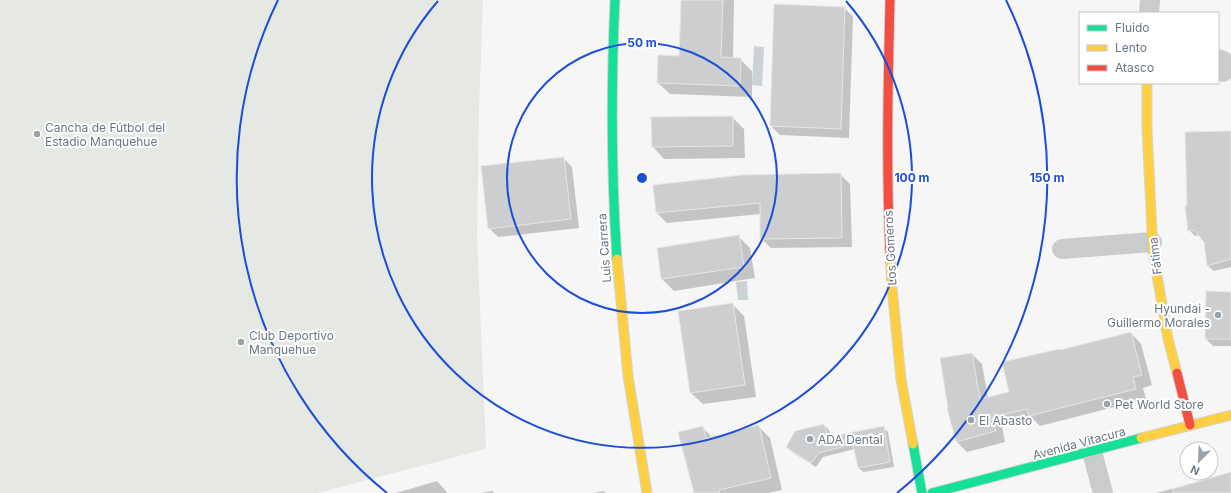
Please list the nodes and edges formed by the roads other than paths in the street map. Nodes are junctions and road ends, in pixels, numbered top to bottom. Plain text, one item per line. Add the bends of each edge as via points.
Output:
1 (615, 0) edge
2 (890, 0) edge
3 (1150, 0) edge
4 (1149, 12) edge
5 (1147, 84) edge
6 (1152, 242) junction
7 (1062, 248) dead end
8 (1231, 415) edge
9 (1190, 425) junction
10 (1092, 452) junction
11 (963, 490) edge
12 (647, 493) edge
13 (922, 493) edge
14 (932, 493) edge
15 (1103, 493) edge

1 - 12 street, Luis Carrera via 611,110 615,243 626,360
2 - 13 street, Los Gomeros via 887,131 892,288 901,379
3 - 4 street
5 - 6 street, Fátima
6 - 7 street
6 - 9 street, Fátima via 1168,338
8 - 9 street, Avenida Vitacura
9 - 10 street, Avenida Vitacura
10 - 11 street, Avenida Vitacura
10 - 15 street
11 - 14 street, Avenida Vitacura

